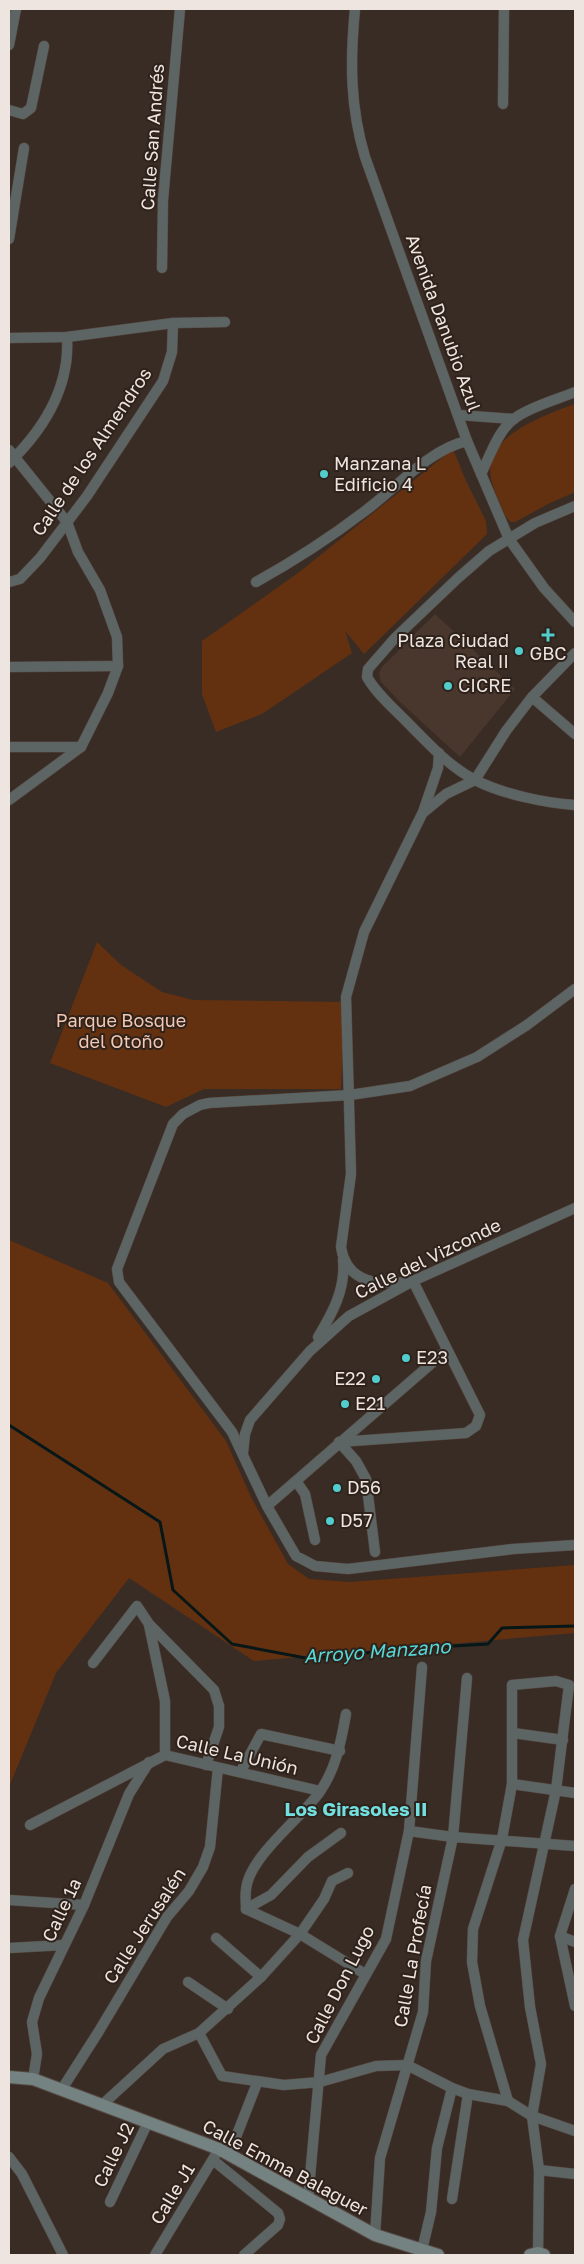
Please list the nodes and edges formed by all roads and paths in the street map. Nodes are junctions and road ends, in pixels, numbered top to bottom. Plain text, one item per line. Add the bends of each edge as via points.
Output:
1 (16, 9) edge
2 (180, 9) edge
3 (355, 9) edge
4 (504, 9) edge
5 (9, 44) edge
6 (44, 46) dead end
7 (503, 104) dead end
8 (9, 110) edge
9 (24, 148) dead end
10 (13, 195) edge
11 (9, 239) edge
12 (162, 268) dead end
13 (173, 322) junction
14 (225, 322) dead end
15 (68, 336) junction
16 (9, 338) edge
17 (575, 392) edge
18 (459, 415) junction
19 (514, 419) junction
20 (467, 441) junction
21 (10, 457) edge
22 (481, 474) junction
23 (575, 506) edge
24 (67, 522) junction
25 (509, 539) junction
26 (9, 582) edge
27 (256, 582) dead end
28 (575, 622) edge
29 (575, 653) edge
30 (118, 666) junction
31 (9, 667) edge
32 (532, 697) junction
33 (575, 734) edge
34 (9, 747) edge
35 (81, 747) junction
36 (439, 753) junction
37 (475, 780) junction
38 (9, 800) edge
39 (575, 805) edge
40 (423, 812) junction
41 (575, 989) edge
42 (350, 1095) junction
43 (575, 1208) edge
44 (341, 1247) junction
45 (413, 1281) junction
46 (310, 1350) junction
47 (447, 1350) junction
48 (250, 1420) junction
49 (225, 1423) junction
50 (339, 1442) junction
51 (243, 1455) junction
52 (296, 1481) junction
53 (267, 1506) junction
54 (315, 1540) dead end
55 (575, 1545) edge
56 (375, 1552) dead end
57 (149, 1624) junction
58 (93, 1663) dead end
59 (422, 1667) dead end
60 (467, 1678) dead end
61 (346, 1714) dead end
62 (513, 1733) junction
63 (563, 1740) junction
64 (340, 1751) junction
65 (165, 1755) junction
66 (149, 1762) junction
67 (206, 1766) junction
68 (218, 1768) junction
69 (241, 1772) junction
70 (512, 1784) junction
71 (556, 1790) junction
72 (320, 1791) junction
73 (575, 1793) edge
74 (30, 1825) dead end
75 (409, 1831) junction
76 (341, 1833) dead end
77 (453, 1836) junction
78 (502, 1839) junction
79 (544, 1843) junction
80 (575, 1846) edge
81 (348, 1873) dead end
82 (575, 1889) edge
83 (9, 1900) edge
84 (574, 1902) edge
85 (84, 1905) junction
86 (246, 1909) junction
87 (300, 1934) junction
88 (560, 1936) junction
89 (216, 1938) dead end
90 (575, 1942) edge
91 (64, 1945) junction
92 (9, 1948) edge
93 (365, 1974) junction
94 (261, 1977) junction
95 (188, 1982) dead end
96 (575, 2006) edge
97 (228, 2009) junction
98 (199, 2033) junction
99 (407, 2064) junction
100 (9, 2077) edge
101 (33, 2078) junction
102 (320, 2082) junction
103 (257, 2083) junction
104 (452, 2088) junction
105 (62, 2089) junction
106 (468, 2094) junction
107 (508, 2101) junction
108 (103, 2104) junction
109 (532, 2116) junction
110 (148, 2122) junction
111 (575, 2131) edge
112 (220, 2155) junction
113 (9, 2157) edge
114 (539, 2170) junction
115 (575, 2174) edge
116 (308, 2199) junction
117 (452, 2199) dead end
118 (110, 2202) dead end
119 (375, 2235) junction
120 (422, 2250) junction
121 (63, 2255) edge
122 (155, 2255) edge
123 (244, 2255) edge
124 (438, 2255) edge
125 (538, 2255) edge

1 - 5 street
2 - 12 street, Calle San Andrés via 163,200
3 - 18 street, Avenida Danubio Azul via 352,99 357,129
4 - 7 street
6 - 8 street via 31,108 23,114
9 - 10 street
10 - 11 street
13 - 14 street
13 - 15 street
13 - 24 street, Calle de los Almendros via 172,352 163,381
15 - 16 street
15 - 21 street via 68,357 60,390 38,430
17 - 19 street
18 - 19 street
18 - 20 street, Avenida Danubio Azul
19 - 22 street via 499,438
20 - 22 street, Avenida Danubio Azul
20 - 27 street via 452,444 436,454 365,512
21 - 24 street
22 - 25 street, Avenida Danubio Azul
23 - 25 street via 535,523
24 - 26 street, Calle de los Almendros via 20,579
24 - 30 street via 78,552 100,590 117,637
25 - 28 street, Avenida Danubio Azul via 544,588
25 - 36 street via 489,551 458,578 395,638 368,669 367,677 371,684
29 - 32 street
30 - 31 street
30 - 35 street
32 - 33 street
32 - 37 street
34 - 35 street
35 - 38 street
36 - 37 street
36 - 40 street via 438,768
37 - 39 street via 518,795
37 - 40 street via 446,794
40 - 42 street via 364,932 346,997
41 - 42 street via 527,1026 477,1058 410,1086
42 - 44 street via 351,1174
42 - 49 street via 224,1101 200,1105 183,1114 173,1124 117,1269 118,1282
43 - 45 street, Calle del Vizconde
44 - 45 street via 348,1267 360,1277 389,1284
44 - 46 street via 344,1271 334,1310
45 - 46 street, Calle del Vizconde via 349,1316
45 - 47 street
46 - 48 street, Calle del Vizconde
47 - 50 street
47 - 50 street via 480,1415 476,1426 466,1433
48 - 49 street via 238,1424
48 - 51 street, Calle del Vizconde
49 - 51 street
50 - 52 street
50 - 56 street via 356,1461 366,1479
51 - 53 street
52 - 53 street
52 - 54 street via 305,1494
53 - 55 street via 296,1556 315,1566 348,1569
57 - 58 street via 137,1606
57 - 65 street via 165,1701
57 - 67 street via 214,1690 219,1706 219,1727
59 - 75 street, Calle Don Lugo
60 - 77 street, Calle La Profecía
61 - 64 street
62 - 63 street
62 - 63 street via 512,1685 556,1681 570,1685
62 - 70 street
63 - 71 street
64 - 69 street via 260,1734
64 - 72 street
65 - 66 street, Calle La Unión
65 - 67 street, Calle La Unión
66 - 74 street, Calle La Unión
66 - 85 street, Calle 1a via 128,1794
67 - 68 street, Calle La Unión
68 - 69 street, Calle La Unión
68 - 105 street, Calle Jerusalén via 210,1846 203,1867 189,1891 167,1917
69 - 72 street, Calle La Unión
70 - 71 street
70 - 78 street
71 - 73 street
71 - 79 street
72 - 86 street via 264,1852 246,1888
75 - 77 street
75 - 93 street, Calle Don Lugo via 386,1939
76 - 86 street via 308,1857 272,1895
77 - 78 street
77 - 99 street, Calle La Profecía via 426,1961 423,2012
78 - 79 street
78 - 107 street via 473,1929 472,1962 480,2006
79 - 80 street
79 - 109 street via 522,1940 541,2064
81 - 87 street via 332,1881 324,1900
82 - 84 street
83 - 85 street
84 - 88 street
85 - 91 street, Calle 1a
86 - 87 street
87 - 93 street
87 - 94 street
88 - 90 street
88 - 96 street
89 - 94 street
91 - 92 street
91 - 101 street, Calle 1a via 39,1998 32,2022 37,2054
93 - 102 street, Calle Don Lugo via 321,2055
94 - 97 street
95 - 97 street
97 - 98 street
98 - 103 street via 222,2076
98 - 108 street via 164,2049
99 - 102 street via 376,2066
99 - 104 street
99 - 119 street, Calle La Profecía via 380,2158
100 - 101 street, Calle Emma Balaguer
101 - 105 street, Calle Emma Balaguer
102 - 103 street
102 - 116 street, Calle Don Lugo
103 - 112 street, Calle J1
104 - 106 street
104 - 120 street via 437,2148 431,2212
105 - 108 street, Calle Emma Balaguer
106 - 107 street
106 - 117 street
107 - 109 street
108 - 110 street, Calle Emma Balaguer
109 - 111 street
109 - 114 street
110 - 112 street, Calle Emma Balaguer
110 - 118 street, Calle J2
112 - 116 street, Calle Emma Balaguer
112 - 122 street, Calle J1
112 - 123 street via 280,2218 278,2224
113 - 121 street via 22,2174
114 - 115 street
114 - 125 street
116 - 119 street, Calle Emma Balaguer
119 - 120 street, Calle Emma Balaguer
120 - 124 street, Calle Emma Balaguer

